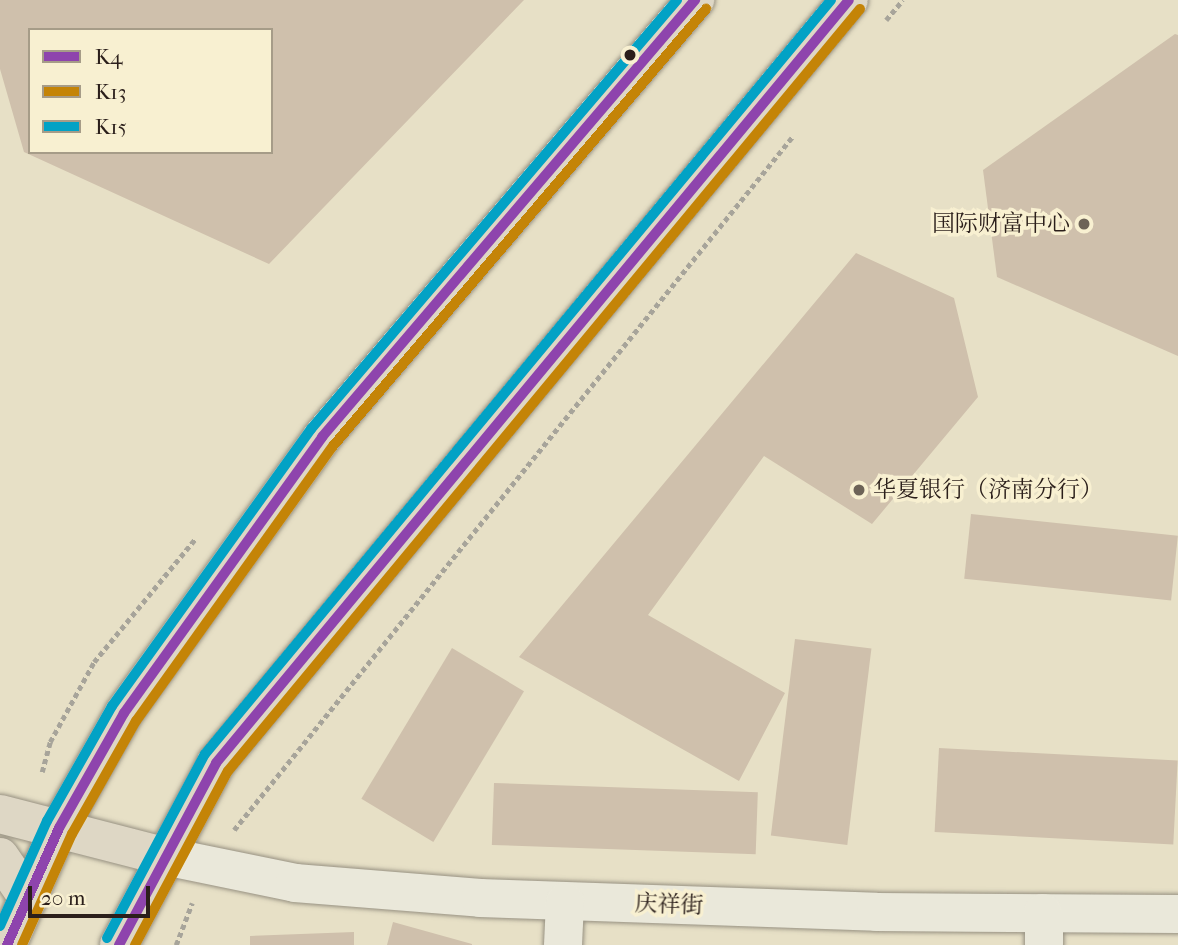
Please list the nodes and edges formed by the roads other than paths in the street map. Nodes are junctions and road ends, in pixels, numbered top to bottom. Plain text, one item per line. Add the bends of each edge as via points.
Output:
1 (695, 0) edge
2 (849, 0) edge
3 (0, 814) edge
4 (60, 828) junction
5 (164, 856) junction
6 (0, 858) edge
7 (28, 898) junction
8 (565, 902) junction
9 (1178, 914) edge
10 (1044, 929) edge
11 (7, 945) edge
12 (119, 945) edge
13 (563, 945) edge

1 - 4 main road via 322,437 124,713
2 - 5 main road via 334,615 216,763
3 - 4 main road
4 - 5 main road
4 - 7 main road
5 - 8 street, 庆祥街 via 295,883
5 - 12 main road
6 - 7 main road
7 - 11 main road
8 - 10 street, 庆祥街
8 - 13 street
9 - 10 street, 庆祥街

